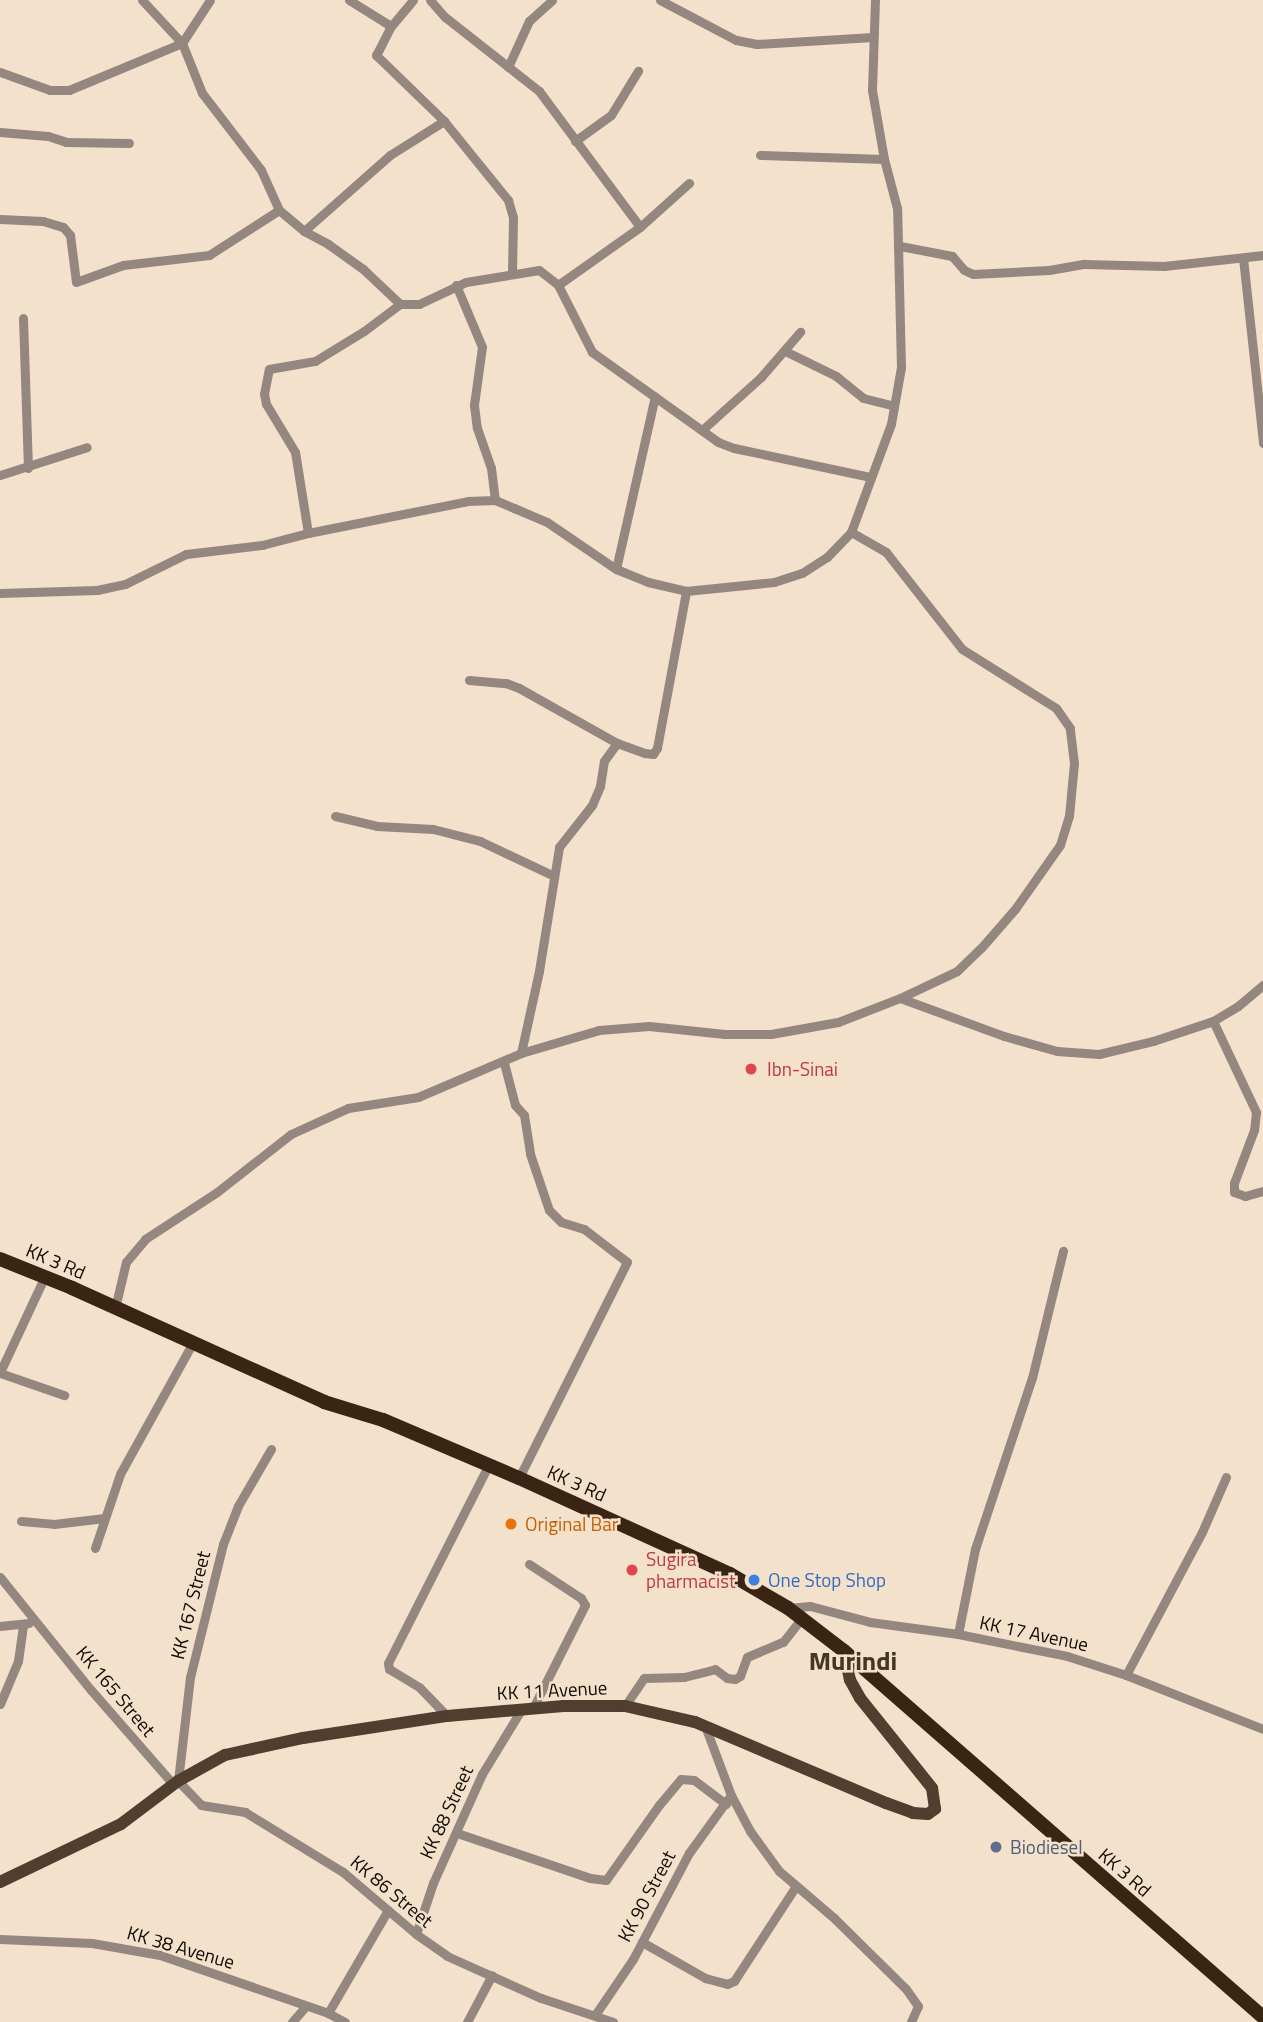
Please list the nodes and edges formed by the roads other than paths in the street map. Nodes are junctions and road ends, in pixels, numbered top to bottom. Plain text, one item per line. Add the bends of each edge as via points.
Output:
1 (142, 0) edge
2 (210, 0) edge
3 (349, 0) edge
4 (413, 0) edge
5 (430, 0) edge
6 (552, 0) edge
7 (660, 0) edge
8 (874, 0) edge
9 (391, 26) junction
10 (873, 37) junction
11 (182, 43) junction
12 (508, 67) junction
13 (638, 71) dead end
14 (0, 72) edge
15 (444, 121) junction
16 (0, 132) edge
17 (575, 141) junction
18 (129, 143) dead end
19 (760, 155) dead end
20 (884, 159) junction
21 (690, 183) dead end
22 (279, 209) junction
23 (0, 219) edge
24 (640, 227) junction
25 (304, 231) junction
26 (900, 246) junction
27 (1263, 255) edge
28 (1243, 257) junction
29 (512, 273) junction
30 (456, 285) junction
31 (558, 285) junction
32 (400, 304) junction
33 (23, 318) dead end
34 (800, 332) dead end
35 (785, 351) junction
36 (655, 396) junction
37 (894, 406) junction
38 (702, 430) junction
39 (1263, 443) edge
40 (88, 447) dead end
41 (28, 468) junction
42 (0, 475) edge
43 (871, 477) junction
44 (495, 500) junction
45 (851, 532) junction
46 (308, 533) junction
47 (616, 569) junction
48 (686, 591) junction
49 (0, 593) edge
50 (469, 680) dead end
51 (617, 743) junction
52 (335, 816) dead end
53 (554, 876) junction
54 (1263, 985) edge
55 (900, 998) junction
56 (1213, 1021) junction
57 (521, 1053) junction
58 (503, 1063) junction
59 (1263, 1191) edge
60 (1063, 1251) dead end
61 (0, 1259) edge
62 (45, 1276) junction
63 (115, 1308) junction
64 (192, 1344) junction
65 (0, 1373) edge
66 (64, 1395) dead end
67 (271, 1449) dead end
68 (488, 1466) junction
69 (1226, 1477) dead end
70 (519, 1478) junction
71 (105, 1518) junction
72 (22, 1521) dead end
73 (95, 1548) dead end
74 (529, 1564) dead end
75 (0, 1577) edge
76 (788, 1608) junction
77 (801, 1619) junction
78 (33, 1620) junction
79 (23, 1625) junction
80 (0, 1626) edge
81 (958, 1634) junction
82 (844, 1651) junction
83 (1126, 1675) junction
84 (0, 1704) edge
85 (625, 1706) junction
86 (527, 1709) junction
87 (447, 1716) junction
88 (705, 1726) junction
89 (1263, 1729) edge
90 (176, 1782) junction
91 (728, 1799) junction
92 (457, 1833) junction
93 (0, 1882) edge
94 (796, 1886) junction
95 (388, 1910) junction
96 (416, 1934) junction
97 (0, 1938) edge
98 (642, 1942) junction
99 (492, 1975) junction
100 (305, 2007) junction
101 (328, 2013) junction
102 (595, 2015) junction
103 (1263, 2017) edge
104 (292, 2022) edge
105 (345, 2022) edge
106 (467, 2022) edge
107 (612, 2022) edge
108 (911, 2022) edge

1 - 11 street
2 - 11 street
3 - 9 street
4 - 9 street
5 - 12 street
6 - 12 street via 529,21
7 - 10 street via 736,40 757,44
8 - 10 street
9 - 15 street via 376,55
10 - 20 street via 872,90
11 - 14 street via 63,91
11 - 22 street via 202,93 261,170
12 - 17 street via 539,91
13 - 17 street via 611,115
15 - 25 street via 390,155
15 - 29 street via 508,200 513,217
16 - 18 street via 66,142
17 - 24 street
19 - 20 street
20 - 26 street via 897,208
21 - 24 street
22 - 23 street via 209,255 123,265 76,282 70,235 62,227 43,221
22 - 25 street
24 - 31 street
25 - 32 street via 363,269
26 - 28 street via 952,256 973,274 1084,264 1164,266
26 - 37 street via 901,367
27 - 28 street
28 - 39 street
29 - 30 street
29 - 31 street via 539,270
30 - 32 street via 419,304
30 - 44 street via 482,347 474,405
31 - 36 street via 592,352
32 - 46 street via 315,361 269,369 266,404 295,452
33 - 41 street
34 - 35 street
35 - 37 street via 836,376 863,397
35 - 38 street
36 - 38 street
36 - 47 street
37 - 43 street
38 - 43 street via 734,448
40 - 41 street
41 - 42 street
43 - 45 street
44 - 46 street via 447,504
44 - 47 street via 547,522
45 - 48 street via 827,557 802,573 774,582
45 - 55 street via 886,552 962,649 1056,708 1073,743 1069,816 1060,845 1015,909 973,956 957,971
46 - 49 street via 262,545 186,554 125,584 97,590
47 - 48 street
48 - 51 street via 657,748 653,754
50 - 51 street via 519,688
51 - 53 street via 604,761 592,805 559,847
52 - 53 street via 377,826 433,829 480,841
53 - 57 street
54 - 56 street
55 - 56 street via 1003,1037 1082,1054 1153,1041
55 - 57 street via 838,1022 771,1034 623,1027 576,1035
56 - 59 street via 1256,1112 1234,1192 1245,1196
57 - 58 street
58 - 63 street via 418,1097 348,1108 291,1134 145,1240 126,1262
58 - 70 street via 515,1105 528,1127 530,1154 549,1210 561,1222 584,1229 627,1262
60 - 81 street via 1032,1378 975,1549
61 - 62 highway, KK 3 Rd
62 - 63 highway, KK 3 Rd
62 - 65 street
63 - 64 highway, KK 3 Rd
64 - 68 highway, KK 3 Rd
64 - 71 street via 120,1474
65 - 66 street
67 - 90 street, KK 167 Street via 223,1544 190,1677
68 - 70 highway, KK 3 Rd
68 - 87 street via 388,1663 388,1670 419,1687
69 - 83 street
70 - 76 highway, KK 3 Rd via 730,1574
71 - 72 street via 38,1525
71 - 73 street
74 - 86 street, KK 88 Street via 585,1605
75 - 78 street, KK 165 Street
76 - 77 highway, KK 3 Rd
76 - 81 street, KK 17 Avenue via 810,1606 870,1622
77 - 82 highway, KK 3 Rd
77 - 85 street via 783,1642 747,1657 735,1679 715,1669 684,1677 644,1678
78 - 79 street
78 - 90 street, KK 165 Street
79 - 80 street
79 - 84 street via 18,1661
81 - 83 street, KK 17 Avenue via 1068,1656
82 - 88 main road, KK 11 Avenue via 849,1680 860,1698 932,1788 935,1809 928,1814 886,1803
82 - 103 highway, KK 3 Rd
83 - 89 street, KK 17 Avenue
85 - 86 main road, KK 11 Avenue
85 - 88 main road, KK 11 Avenue
86 - 87 main road, KK 11 Avenue
86 - 92 street, KK 88 Street via 482,1774
87 - 90 main road, KK 11 Avenue via 248,1748 213,1760
88 - 91 street
90 - 93 main road, KK 11 Avenue via 121,1824
90 - 95 street, KK 86 Street via 207,1807 234,1809 255,1817 344,1872
91 - 92 street via 694,1780 681,1779 606,1880
91 - 94 street via 772,1862
91 - 98 street, KK 90 Street via 689,1853
92 - 96 street, KK 88 Street
94 - 98 street via 734,1981 726,1984 705,1978
94 - 108 street via 906,1989 918,2006
95 - 96 street, KK 86 Street
95 - 101 street
96 - 99 street, KK 86 Street via 447,1956
97 - 100 street, KK 38 Avenue via 92,1943 160,1955
98 - 102 street, KK 90 Street
99 - 102 street, KK 86 Street via 541,1998
99 - 106 street
100 - 101 street, KK 38 Avenue
100 - 104 street
101 - 105 street, KK 38 Avenue
102 - 107 street, KK 86 Street

